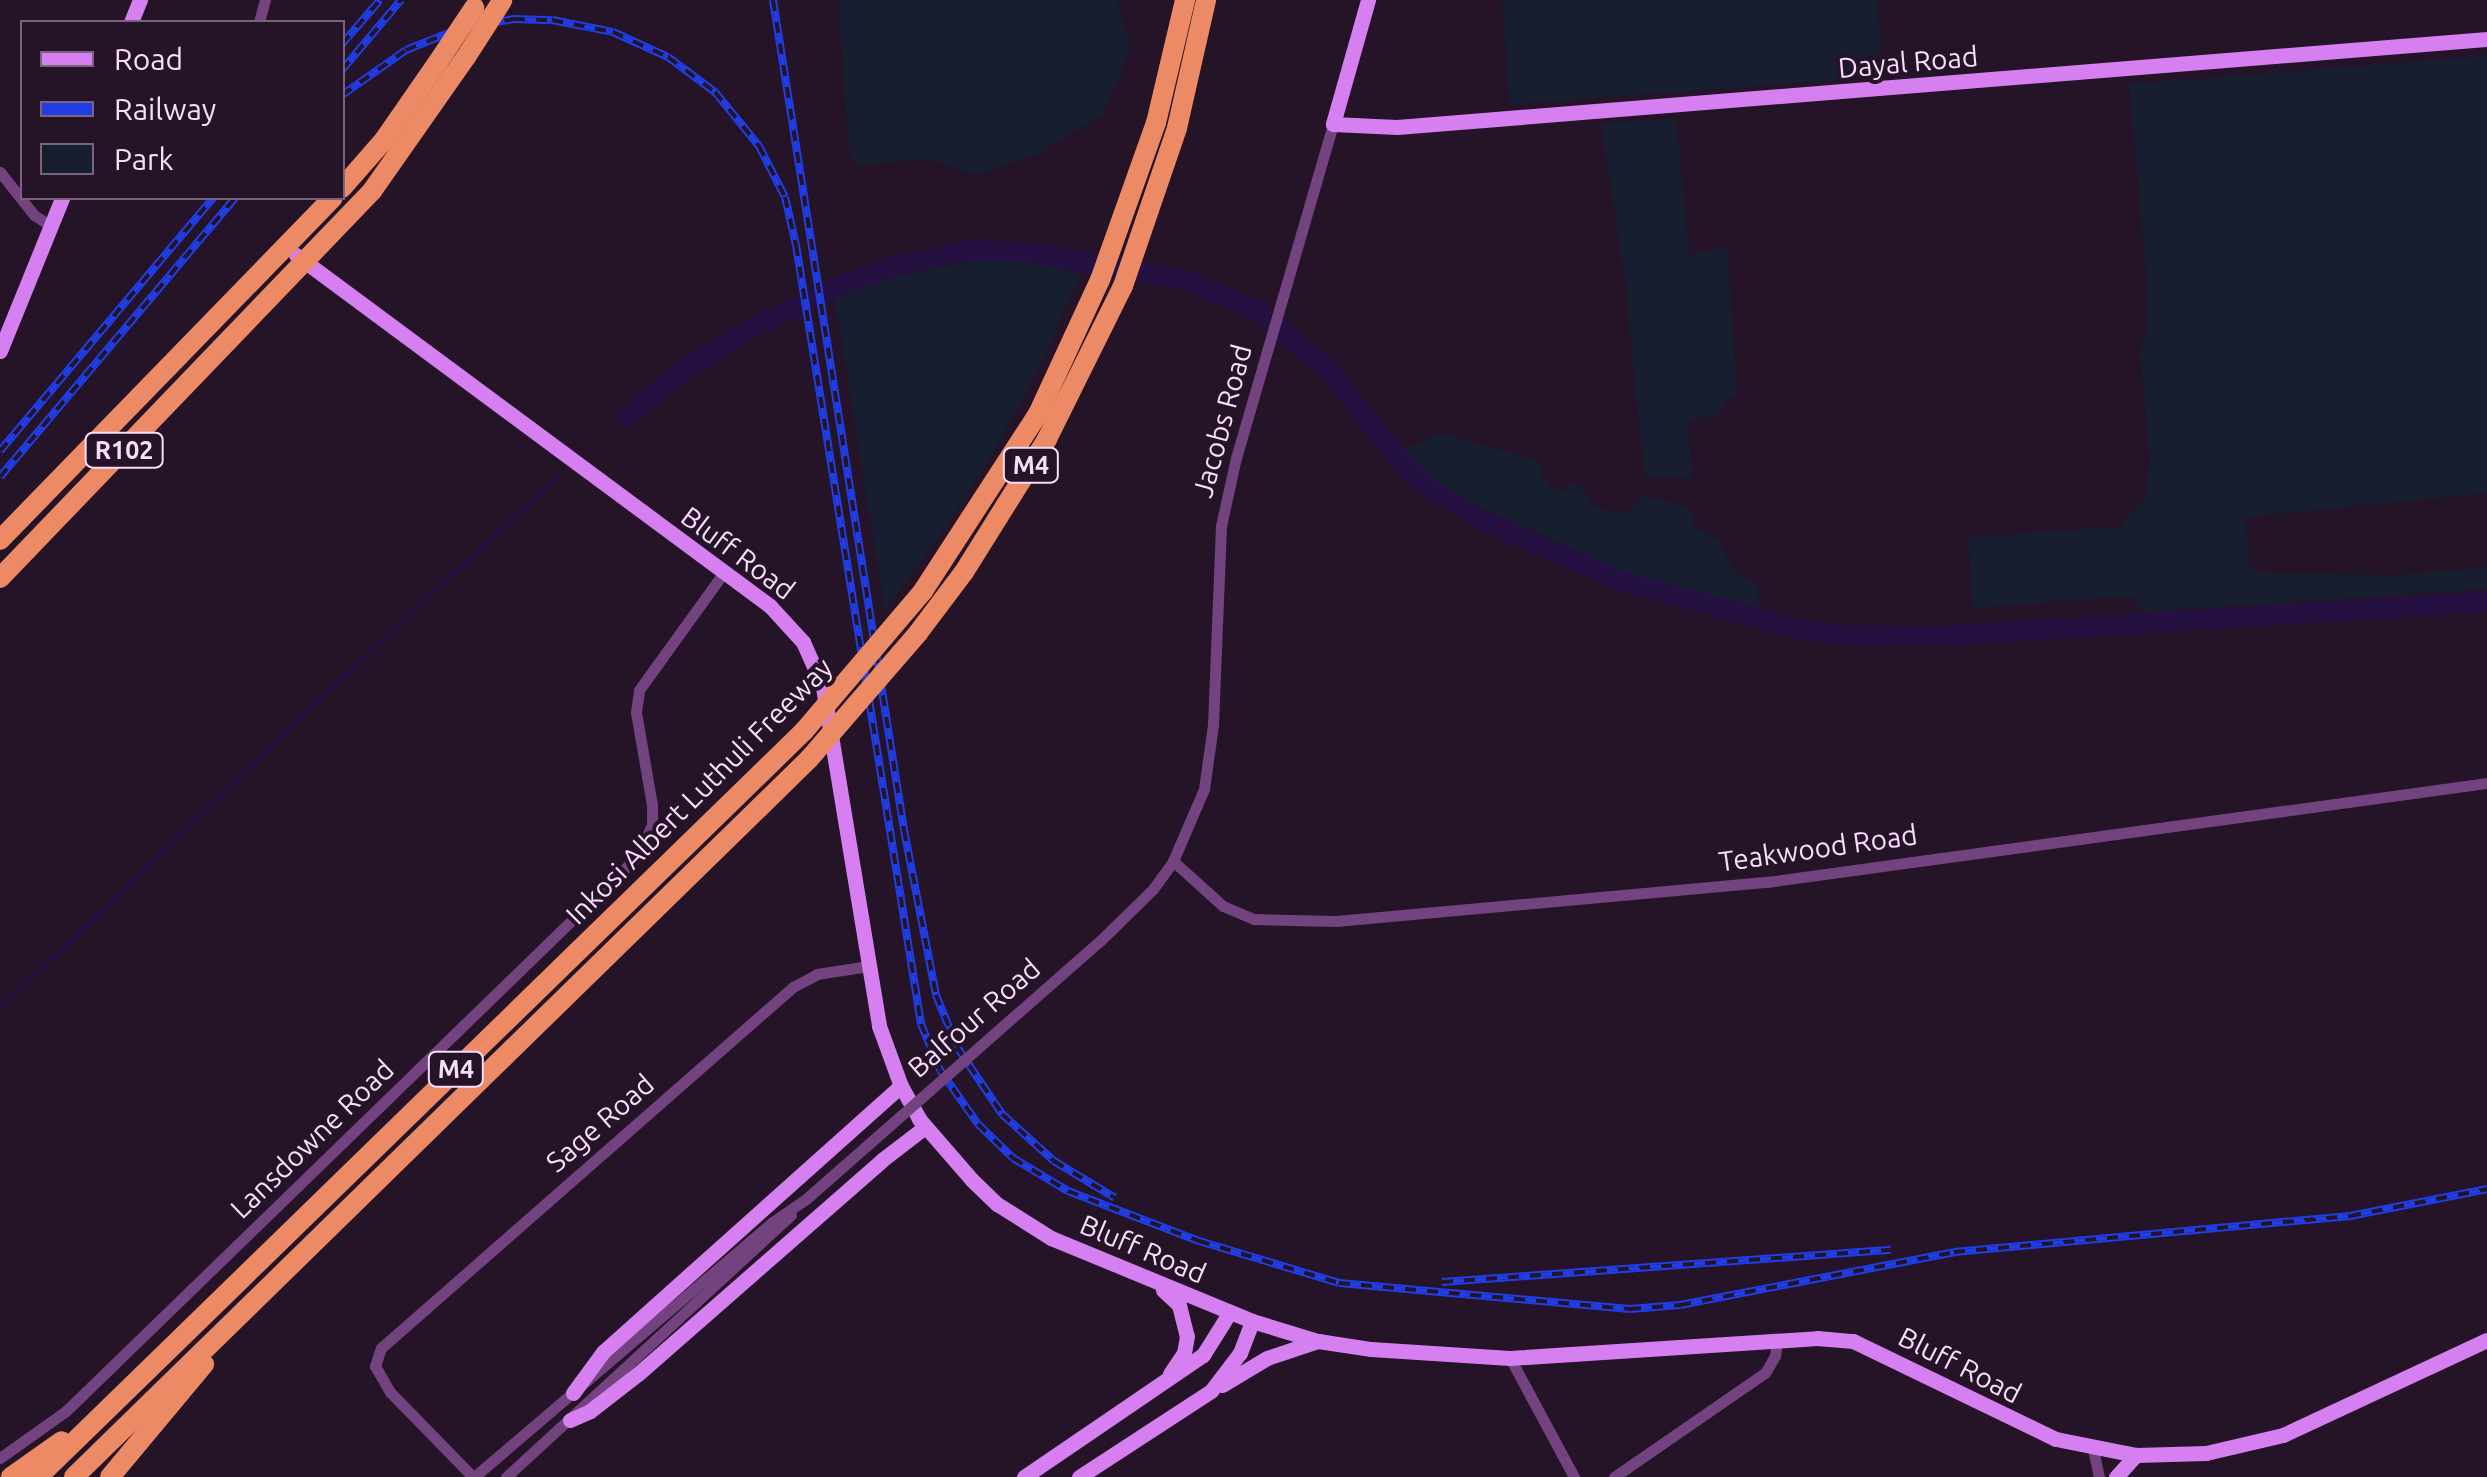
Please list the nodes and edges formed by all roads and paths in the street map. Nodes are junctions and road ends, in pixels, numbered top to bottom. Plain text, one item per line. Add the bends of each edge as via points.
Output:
1 (1185, 0) edge
2 (1206, 0) edge
3 (1368, 0) edge
4 (502, 1) edge
5 (476, 4) edge
6 (2487, 40) edge
7 (1333, 124) junction
8 (0, 172) edge
9 (345, 185) edge
10 (20, 197) edge
11 (22, 200) edge
12 (61, 200) edge
13 (331, 200) edge
14 (50, 226) junction
15 (287, 245) junction
16 (306, 265) junction
17 (8, 310) edge
18 (0, 351) edge
19 (0, 540) edge
20 (724, 572) junction
21 (0, 578) edge
22 (2487, 783) edge
23 (1173, 861) junction
24 (868, 966) junction
25 (900, 1086) junction
26 (926, 1127) junction
27 (803, 1201) junction
28 (276, 1278) junction
29 (1156, 1283) junction
30 (1230, 1312) junction
31 (1252, 1321) junction
32 (2487, 1340) edge
33 (1776, 1341) junction
34 (1318, 1342) junction
35 (1510, 1358) junction
36 (1161, 1385) junction
37 (1212, 1391) junction
38 (573, 1393) junction
39 (108, 1409) junction
40 (570, 1420) junction
41 (536, 1449) junction
42 (2093, 1449) junction
43 (2136, 1455) junction
44 (0, 1458) edge
45 (2097, 1476) edge
46 (11, 1477) edge
47 (38, 1477) edge
48 (74, 1477) edge
49 (110, 1477) edge
50 (473, 1477) edge
51 (506, 1477) edge
52 (518, 1477) edge
53 (1024, 1477) edge
54 (1079, 1477) edge
55 (1574, 1477) edge
56 (1614, 1477) edge
57 (2116, 1477) edge

1 - 39 highway, Inkosi Albert Luthuli Freeway / M4, bridge via 1156,123 1100,280 1038,414 923,591 804,730
2 - 28 highway, Inkosi Albert Luthuli Freeway / M4, bridge via 1178,128 1122,286 1047,439 964,572 809,759
3 - 7 main road, Jacobs Road
4 - 16 highway, R102, bridge via 384,177
5 - 9 highway, bridge via 384,140
6 - 7 main road, Dayal Road via 1397,127
7 - 23 street, Jacobs Road via 1236,458 1218,543 1209,768
8 - 10 street
11 - 14 street
12 - 14 main road
13 - 15 highway, R102
14 - 17 main road
15 - 16 main road, Bluff Road
15 - 19 highway, R102
16 - 20 main road, Bluff Road
16 - 21 highway, R102
17 - 18 main road
20 - 24 main road, Bluff Road via 789,624 815,663
20 - 44 street, Lansdowne Road via 639,690 636,712 652,806 639,855 66,1411
22 - 23 street, Teakwood Road via 1768,882 1336,921 1280,923 1244,916
23 - 27 street, Balfour Road, bridge via 1100,940
24 - 25 main road, Bluff Road
24 - 50 street, Sage Road via 817,974 793,987 381,1348 376,1366 390,1392
25 - 26 main road, Bluff Road
25 - 38 main road via 615,1341
26 - 29 main road, Bluff Road via 1008,1212
26 - 40 main road via 639,1373
27 - 38 street, Balfour Road
27 - 40 street, Balfour Road
28 - 48 highway, Inkosi Albert Luthuli Freeway / M4
28 - 49 highway
29 - 30 main road, Bluff Road
29 - 36 main road via 1178,1305 1187,1336 1184,1354
30 - 31 main road, Bluff Road
30 - 36 main road via 1204,1355
31 - 34 main road, Bluff Road
31 - 37 main road via 1240,1353
32 - 43 main road, Bluff Road via 2283,1435 2206,1453
33 - 35 main road, Bluff Road
33 - 42 main road, Bluff Road via 1854,1341 2018,1423
33 - 56 street via 1764,1373
34 - 35 main road, Bluff Road
34 - 37 main road via 1267,1358
35 - 55 street
36 - 53 main road
37 - 54 main road
38 - 50 street, Balfour Road
39 - 46 highway
39 - 47 highway, Inkosi Albert Luthuli Freeway / M4
40 - 41 street, Balfour Road
41 - 51 street, Balfour Road
41 - 52 street
42 - 43 main road, Bluff Road
42 - 45 street
43 - 57 main road

